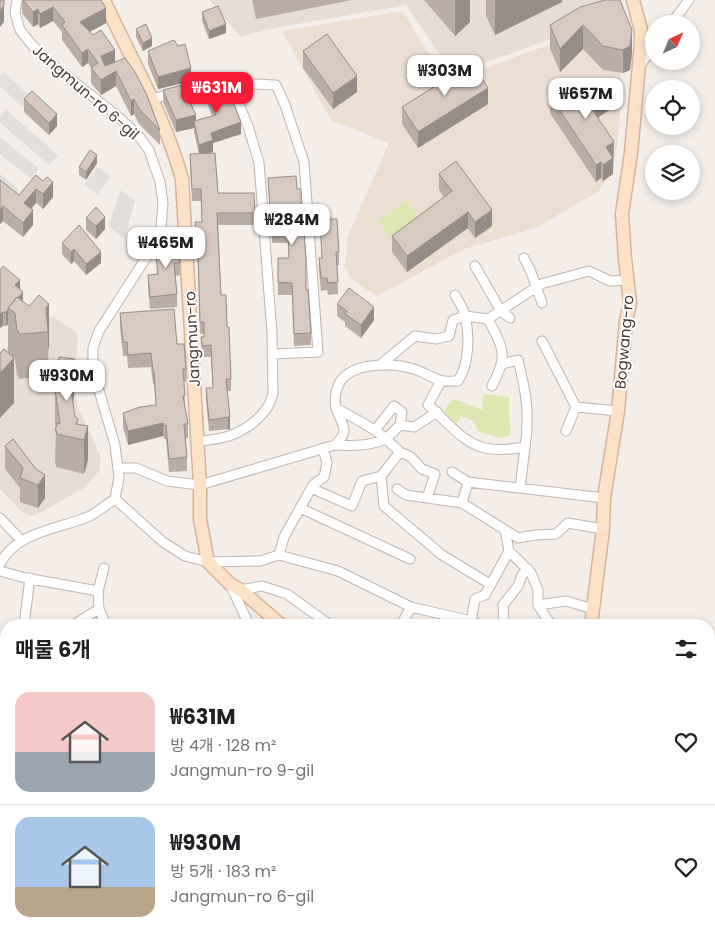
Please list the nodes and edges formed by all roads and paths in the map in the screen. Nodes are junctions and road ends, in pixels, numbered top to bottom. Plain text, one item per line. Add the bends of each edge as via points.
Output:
1 (17, 0) edge
2 (104, 0) edge
3 (633, 0) edge
4 (689, 0) edge
5 (678, 15) edge
6 (645, 58) edge
7 (639, 66) junction
8 (230, 83) junction
9 (152, 99) junction
10 (524, 258) dead end
11 (475, 266) dead end
12 (628, 280) junction
13 (537, 288) junction
14 (456, 295) dead end
15 (542, 303) dead end
16 (500, 311) junction
17 (465, 316) junction
18 (510, 318) dead end
19 (488, 319) junction
20 (542, 341) dead end
21 (272, 354) junction
22 (502, 364) junction
23 (380, 365) junction
24 (441, 381) junction
25 (492, 386) dead end
26 (576, 407) junction
27 (336, 408) junction
28 (618, 410) junction
29 (436, 412) junction
30 (400, 425) junction
31 (376, 429) junction
32 (566, 431) dead end
33 (386, 439) junction
34 (197, 442) junction
35 (335, 445) junction
36 (525, 447) junction
37 (322, 448) junction
38 (400, 452) junction
39 (118, 468) junction
40 (452, 472) dead end
41 (380, 476) junction
42 (468, 482) junction
43 (200, 485) junction
44 (311, 488) junction
45 (520, 488) junction
46 (397, 489) dead end
47 (427, 498) junction
48 (604, 498) junction
49 (116, 499) junction
50 (462, 503) junction
51 (300, 508) junction
52 (0, 518) edge
53 (602, 529) junction
54 (505, 530) junction
55 (21, 540) junction
56 (509, 551) junction
57 (278, 555) junction
58 (410, 559) dead end
59 (208, 562) junction
60 (0, 564) edge
61 (104, 568) dead end
62 (528, 569) junction
63 (0, 570) edge
64 (30, 578) junction
65 (490, 584) junction
66 (236, 587) junction
67 (98, 591) junction
68 (538, 605) junction
69 (411, 608) junction
70 (99, 609) junction
71 (593, 609) junction
72 (25, 619) edge
73 (83, 619) edge
74 (103, 619) edge
75 (248, 619) edge
76 (274, 619) edge
77 (322, 619) edge
78 (405, 619) edge
79 (458, 619) edge
80 (475, 619) edge
81 (504, 619) edge
82 (547, 619) edge
83 (592, 619) edge

1 - 39 street, Jangmun-ro 6-gil via 15,13 20,30 49,62 138,135 149,150 160,182 163,203 161,228 153,247 99,331 93,348 93,370
2 - 9 street, Jangmun-ro
3 - 7 street, Bogwang-ro via 641,30
4 - 5 street
6 - 7 street
7 - 12 street, Bogwang-ro via 622,214
8 - 9 street via 202,85
8 - 21 street via 248,126 258,163
8 - 21 street via 276,85 304,162 318,352
9 - 34 street, Jangmun-ro via 182,180
10 - 13 street
11 - 16 street
12 - 13 street via 610,281 589,272 541,284
12 - 28 street, Bogwang-ro via 630,303
13 - 15 street
13 - 16 street
14 - 17 street
16 - 18 street
16 - 19 street
17 - 19 street
17 - 23 street via 453,320 448,336 436,340 415,336
17 - 24 street via 468,346 464,373 458,381
19 - 22 street via 502,347
20 - 26 street
21 - 34 street via 272,402 262,416 229,436
22 - 25 street
22 - 36 street via 518,360 528,415
23 - 24 street via 414,369
23 - 27 street via 358,369 344,378 338,387
24 - 29 street via 428,405
26 - 28 street
26 - 32 street
27 - 31 street
27 - 35 street via 345,430
28 - 48 street, Bogwang-ro
29 - 30 street via 414,427
29 - 36 street via 462,437 478,446 503,450
30 - 31 street via 402,412 394,406
30 - 33 street
31 - 33 street
33 - 35 street via 356,447
33 - 38 street
34 - 43 street, Jangmun-ro
35 - 37 street
36 - 45 street
37 - 43 street
37 - 44 street via 327,463 324,477
38 - 41 street
38 - 47 street via 411,457 422,469 435,474
39 - 43 street via 136,468 167,481
39 - 49 street, Jangmun-ro 6-gil via 120,477
40 - 42 street
41 - 44 street via 362,481 352,506
41 - 65 street via 384,506 442,555
42 - 45 street
42 - 50 street
43 - 59 street, Jangmun-ro via 200,519
44 - 51 street
45 - 48 street
46 - 47 street via 406,495
47 - 50 street
48 - 53 street, Bogwang-ro
49 - 55 street via 90,515
49 - 59 street via 163,542 184,556
50 - 54 street
51 - 57 street
51 - 58 street
52 - 55 street
53 - 54 street via 568,523 556,534 518,538
53 - 71 street, Bogwang-ro
54 - 56 street
55 - 60 street
56 - 62 street
56 - 65 street
57 - 59 street via 260,560
57 - 69 street via 338,571
59 - 66 street
61 - 67 street
62 - 68 street via 538,590
62 - 81 street via 503,605
63 - 64 street
64 - 67 street
64 - 72 street
65 - 80 street via 485,595 475,599
66 - 75 street
66 - 76 street
66 - 77 street via 262,586 287,594
67 - 70 street
68 - 71 street via 566,601
68 - 82 street
69 - 78 street
69 - 79 street
70 - 73 street
70 - 74 street
71 - 83 street, Bogwang-ro

